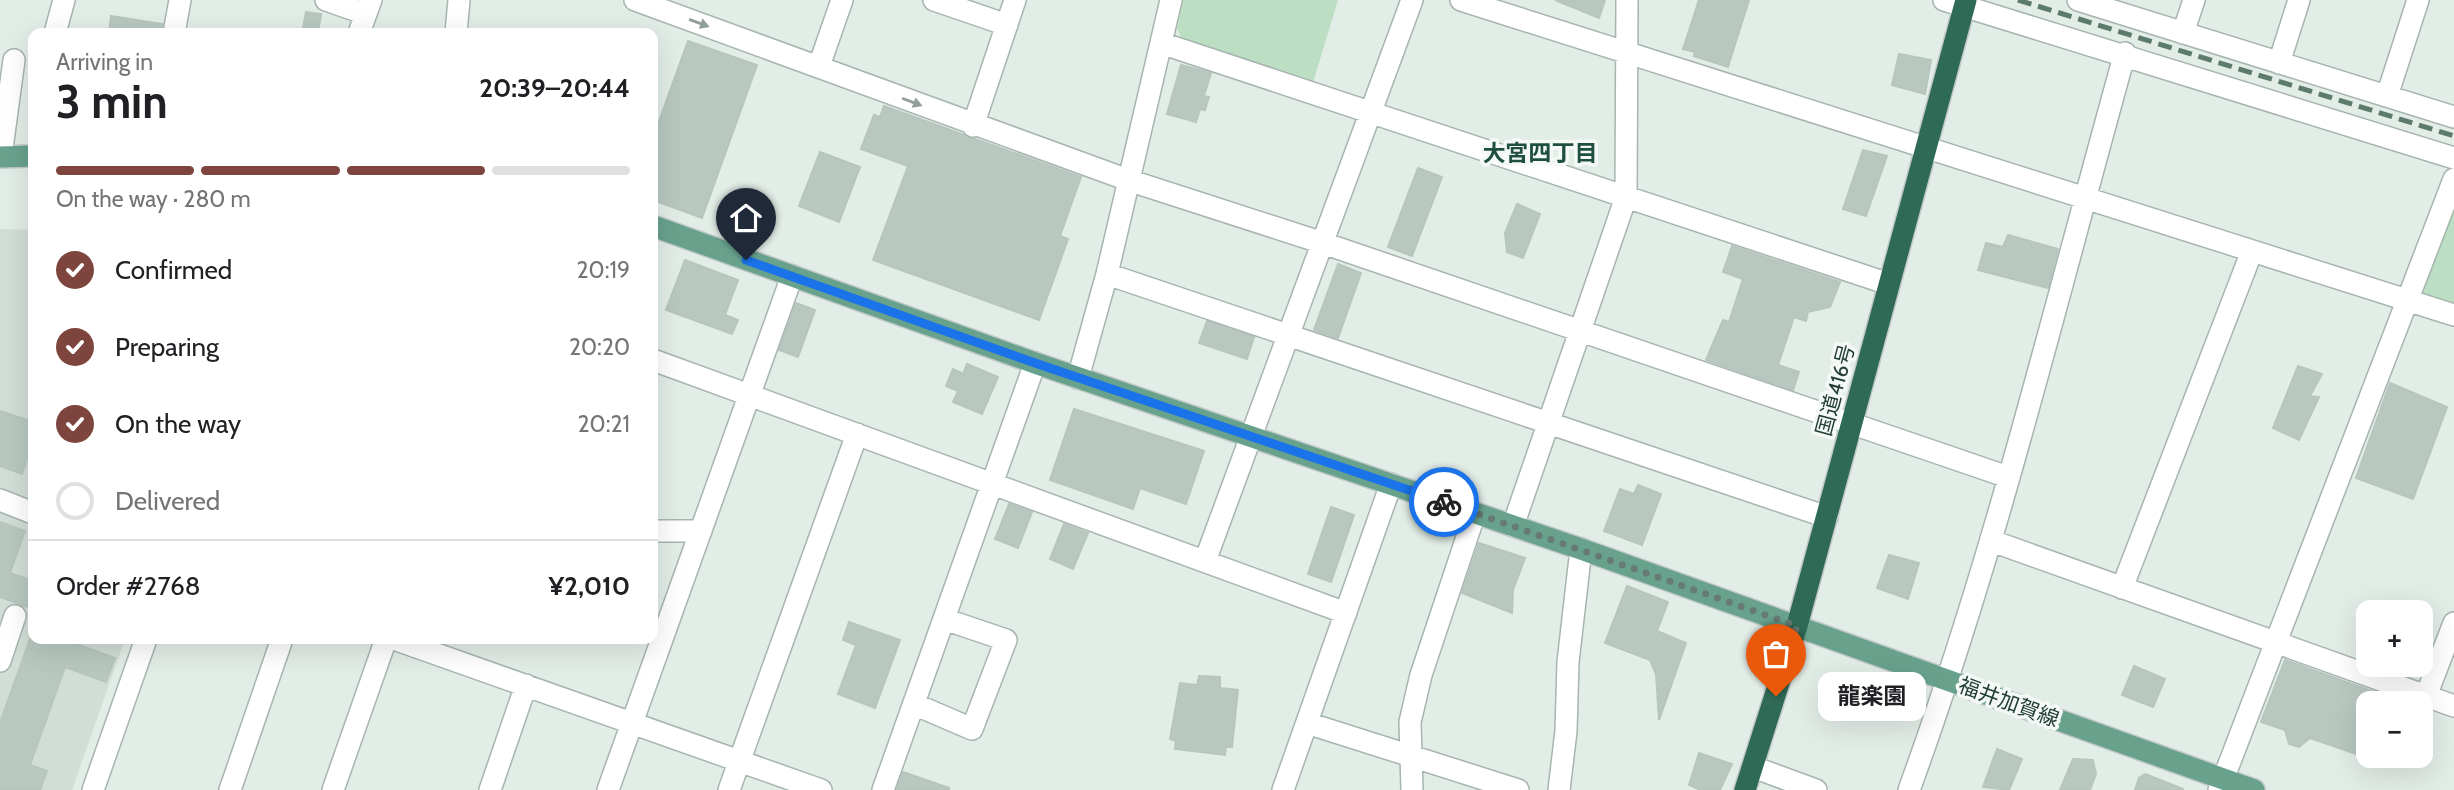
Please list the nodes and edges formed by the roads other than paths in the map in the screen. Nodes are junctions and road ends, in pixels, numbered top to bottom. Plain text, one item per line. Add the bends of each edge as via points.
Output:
1 (64, 0) edge
2 (180, 0) edge
3 (327, 0) edge
4 (459, 0) edge
5 (635, 0) edge
6 (842, 0) edge
7 (934, 0) edge
8 (1015, 0) edge
9 (1171, 0) edge
10 (1412, 0) edge
11 (1461, 0) edge
12 (1627, 0) edge
13 (2194, 0) edge
14 (2299, 0) edge
15 (2418, 0) edge
16 (2088, 1) edge
17 (1958, 2) edge
18 (365, 16) edge
19 (1007, 24) junction
20 (56, 28) edge
21 (175, 28) edge
22 (456, 28) edge
23 (2183, 33) junction
24 (1161, 43) junction
25 (1626, 52) junction
26 (2125, 53) junction
27 (16, 59) edge
28 (2279, 62) junction
29 (819, 66) junction
30 (2387, 96) junction
31 (1371, 113) junction
32 (2454, 117) edge
33 (973, 126) junction
34 (1926, 148) junction
35 (1, 156) edge
36 (28, 156) edge
37 (2454, 158) edge
38 (2454, 179) edge
39 (1128, 180) junction
40 (1626, 197) junction
41 (2085, 197) junction
42 (658, 228) edge
43 (1323, 243) junction
44 (2252, 251) junction
45 (1107, 274) junction
46 (792, 276) junction
47 (1889, 284) junction
48 (2408, 300) junction
49 (2454, 315) edge
50 (1580, 331) junction
51 (1290, 334) junction
52 (658, 362) edge
53 (1035, 363) junction
54 (1078, 378) junction
55 (749, 395) junction
56 (1549, 422) junction
57 (1851, 424) junction
58 (857, 434) junction
59 (1250, 437) junction
60 (2008, 477) junction
61 (991, 483) junction
62 (1391, 484) junction
63 (0, 500) edge
64 (28, 511) edge
65 (1475, 513) junction
66 (1827, 517) junction
67 (1513, 526) junction
68 (658, 531) edge
69 (701, 531) junction
70 (1992, 541) junction
71 (1581, 549) junction
72 (1205, 561) junction
73 (2122, 588) junction
74 (1346, 613) junction
75 (15, 616) dead end
76 (944, 619) junction
77 (2454, 623) edge
78 (1797, 626) junction
79 (2276, 641) junction
80 (144, 644) edge
81 (280, 644) edge
82 (384, 644) edge
83 (408, 644) edge
84 (0, 661) edge
85 (1949, 680) junction
86 (526, 685) junction
87 (2412, 691) edge
88 (2428, 691) edge
89 (2433, 698) edge
90 (914, 704) junction
91 (2454, 706) edge
92 (632, 723) junction
93 (1307, 723) junction
94 (1411, 755) junction
95 (739, 761) junction
96 (1754, 767) junction
97 (2221, 784) edge
98 (93, 790) edge
99 (230, 790) edge
100 (334, 790) edge
101 (490, 790) edge
102 (608, 790) edge
103 (729, 790) edge
104 (821, 790) edge
105 (883, 790) edge
106 (1283, 790) edge
107 (1412, 790) edge
108 (1518, 790) edge
109 (1559, 790) edge
110 (1745, 790) edge
111 (1816, 790) edge
112 (1909, 790) edge
113 (2254, 790) edge

1 - 20 street
2 - 21 street
3 - 18 street
4 - 22 street
5 -> 29 street
6 - 29 street
7 - 19 street
8 - 19 street
9 - 24 street
10 - 31 street
11 - 25 street
12 - 25 street
13 - 23 street
14 - 28 street
15 - 30 street
16 - 23 street
17 - 26 street
17 - 34 highway, 国道416号
19 - 33 street
23 - 28 street
24 - 31 street
24 - 39 street
25 - 34 street
25 - 40 street
26 - 37 street
26 - 41 street
27 - 35 street
28 - 30 street
29 -> 33 street
30 - 32 street
31 - 40 street
31 - 43 street
33 - 39 street
34 - 41 street
34 - 47 highway, 国道416号
35 - 36 main road
38 - 48 street
39 - 43 street
39 - 45 street
40 - 47 street
40 - 50 street
41 - 44 street
41 - 60 street
42 - 46 main road, 福井加賀線
43 - 50 street
43 - 51 street
44 - 48 street
44 - 73 street
45 - 51 street
45 - 54 street
46 - 53 main road, 福井加賀線
46 - 55 street
47 - 57 highway, 国道416号
48 - 49 street
48 - 79 street
50 - 56 street
50 - 57 street
51 - 56 street
51 - 59 street
52 - 55 street
53 - 54 main road, 福井加賀線
53 - 61 street
54 - 59 main road, 福井加賀線
55 - 58 street
55 - 69 street
56 - 66 street
56 - 67 street
57 - 60 street
57 - 66 highway, 国道416号
58 - 61 street
58 - 95 street
59 - 62 main road, 福井加賀線
59 - 72 street
60 - 70 street
61 - 72 street
61 - 76 street
62 - 65 main road, 福井加賀線
62 - 74 street
63 - 64 street
65 - 67 main road, 福井加賀線
65 - 94 street via 1421,675 1410,722
66 - 78 highway, 国道416号
67 - 71 main road, 福井加賀線
68 - 69 street
69 - 92 street
70 - 73 street
70 - 85 street
71 - 78 main road, 福井加賀線
71 - 109 street
72 - 74 street
73 - 79 street
74 - 93 street
75 - 84 street
76 - 90 street
76 - 90 street via 1006,640 972,729
77 - 88 street
78 - 85 main road, 福井加賀線
78 - 96 highway, 国道416号
79 - 87 street
79 - 97 street
80 - 98 street
81 - 99 street
82 - 100 street
83 - 86 street
85 - 97 main road, 福井加賀線
85 - 112 street
86 - 92 street
86 - 101 street
89 - 91 street
90 - 105 street
92 - 95 street
92 - 102 street
93 - 94 street
93 - 106 street
94 - 107 street
94 - 108 street
95 - 103 street
95 - 104 street
96 - 110 highway, 国道416号
96 - 111 street
97 - 113 main road, 福井加賀線

